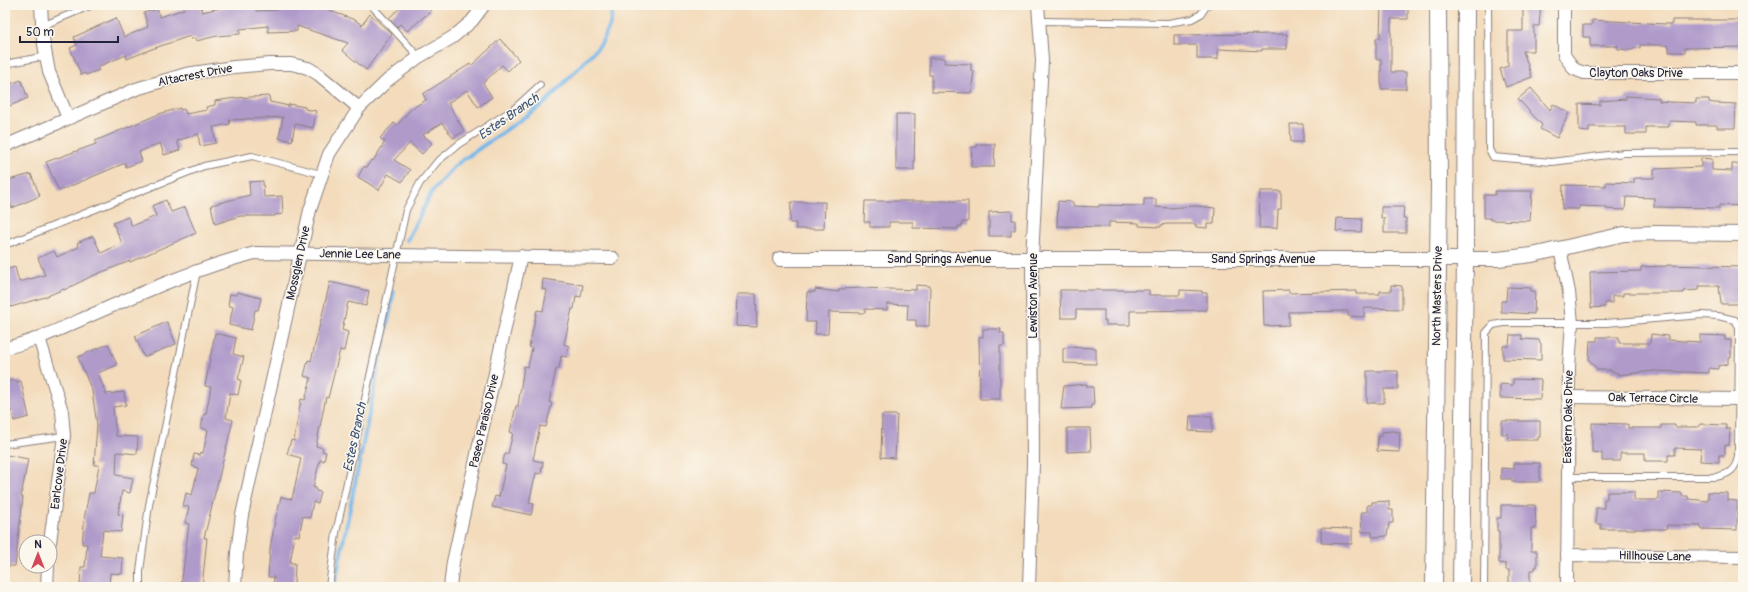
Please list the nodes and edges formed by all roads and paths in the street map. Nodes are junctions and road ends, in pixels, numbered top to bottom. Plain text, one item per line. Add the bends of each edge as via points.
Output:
1 (41, 5) edge
2 (92, 5) edge
3 (371, 5) edge
4 (484, 5) edge
5 (1038, 5) edge
6 (1207, 5) edge
7 (1438, 5) edge
8 (1466, 5) edge
9 (1488, 5) edge
10 (1564, 5) edge
11 (1041, 21) junction
12 (42, 26) junction
13 (46, 56) junction
14 (418, 57) junction
15 (5, 64) edge
16 (1743, 74) edge
17 (540, 86) dead end
18 (360, 108) junction
19 (68, 118) junction
20 (5, 146) edge
21 (1743, 152) edge
22 (321, 174) junction
23 (1743, 234) edge
24 (5, 245) edge
25 (1560, 249) junction
26 (300, 253) junction
27 (395, 254) junction
28 (521, 256) junction
29 (613, 258) dead end
30 (1438, 258) junction
31 (1466, 258) junction
32 (780, 259) dead end
33 (1032, 259) junction
34 (197, 271) junction
35 (1572, 323) junction
36 (39, 338) junction
37 (5, 348) edge
38 (1568, 397) junction
39 (1738, 399) junction
40 (64, 436) junction
41 (5, 444) edge
42 (1567, 477) junction
43 (51, 534) edge
44 (1567, 555) junction
45 (1743, 557) edge
46 (48, 574) edge
47 (47, 587) edge
48 (140, 587) edge
49 (235, 587) edge
50 (329, 587) edge
51 (450, 587) edge
52 (1030, 587) edge
53 (1434, 587) edge
54 (1461, 587) edge
55 (1484, 587) edge
56 (1567, 587) edge

1 - 12 street
2 - 12 lane
3 - 14 lane
4 - 14 street, Mossglen Drive via 472,21 452,37
5 - 11 street, Lewiston Avenue
6 - 11 lane via 1201,14 1192,19 1168,23
7 - 30 main road, North Masters Drive
8 - 31 main road
9 - 21 lane via 1488,149 1492,158 1552,162 1624,153
10 - 16 street, Clayton Oaks Drive via 1564,55 1574,69 1584,73
11 - 33 street, Lewiston Avenue via 1042,60
12 - 13 street
13 - 15 lane
13 - 19 street
14 - 18 street, Mossglen Drive via 388,80
17 - 27 lane via 515,108 459,144 437,162 420,184 406,210
18 - 19 street, Altacrest Drive via 308,68 291,64 270,64 209,70 165,80 136,89
18 - 22 street, Mossglen Drive via 329,154
19 - 20 street, Altacrest Drive
22 - 24 lane via 252,156 204,166
22 - 26 street, Mossglen Drive
23 - 25 street, Sand Springs Avenue via 1624,234
25 - 31 street, Sand Springs Avenue via 1498,259
25 - 35 street, Eastern Oaks Drive via 1570,292
26 - 27 street, Jennie Lee Lane
26 - 34 street, Jennie Lee Lane via 255,253
26 - 49 street, Mossglen Drive via 242,515
27 - 28 street, Jennie Lee Lane
27 - 50 lane via 336,533
28 - 29 street, Jennie Lee Lane
28 - 51 street, Paseo Paraiso Drive via 453,562
30 - 31 street, Sand Springs Avenue
30 - 33 street, Sand Springs Avenue
30 - 53 main road, North Masters Drive
31 - 54 main road
32 - 33 street, Sand Springs Avenue
33 - 52 street, Lewiston Avenue via 1033,464
34 - 36 street, Jennie Lee Lane
34 - 48 lane via 149,504
35 - 38 street, Eastern Oaks Drive
35 - 39 lane via 1606,323 1702,315 1735,320 1739,327
35 - 55 lane via 1493,324 1486,333
36 - 37 street, Jennie Lee Lane
36 - 40 street, Earlcove Drive via 62,411
38 - 39 street, Oak Terrace Circle
38 - 42 street, Eastern Oaks Drive
39 - 42 lane via 1738,460 1734,470 1728,474 1716,477
40 - 41 lane
40 - 43 street, Earlcove Drive
42 - 44 street, Eastern Oaks Drive
44 - 45 street, Hillhouse Lane
44 - 56 street, Eastern Oaks Drive
46 - 47 street

